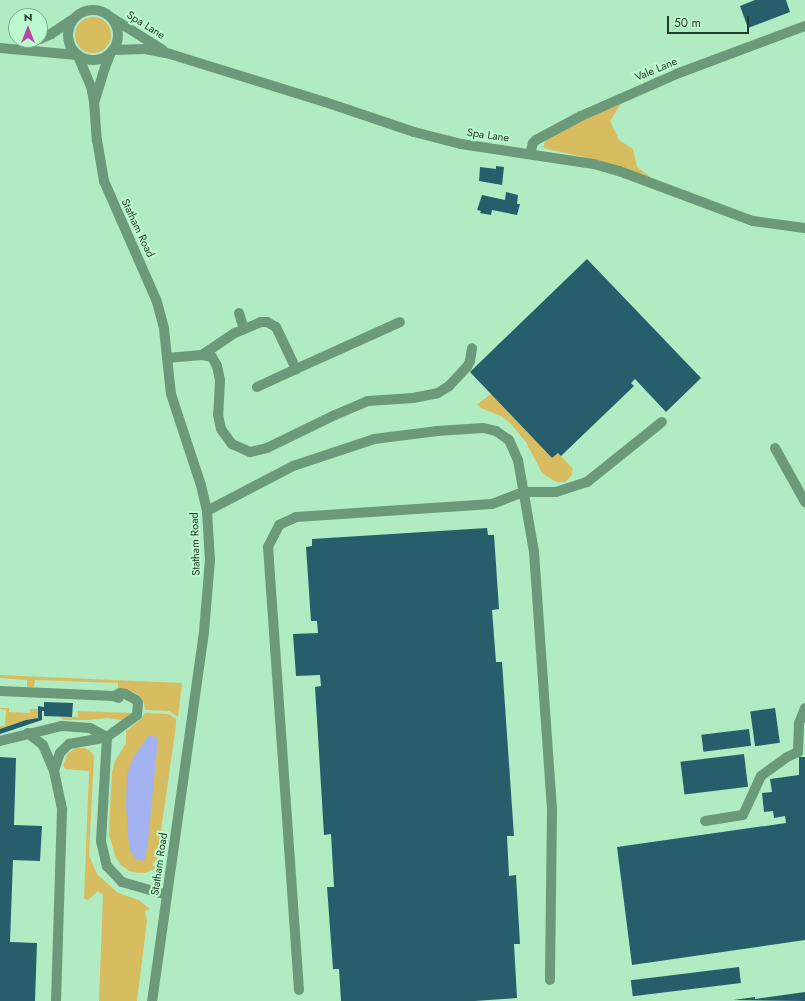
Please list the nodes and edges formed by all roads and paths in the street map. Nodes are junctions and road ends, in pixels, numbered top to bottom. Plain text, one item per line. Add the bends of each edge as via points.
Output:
1 (110, 17) junction
2 (72, 20) junction
3 (805, 26) edge
4 (48, 36) edge
5 (16, 48) edge
6 (112, 51) junction
7 (170, 54) junction
8 (77, 55) junction
9 (94, 102) junction
10 (530, 154) junction
11 (805, 228) edge
12 (239, 313) dead end
13 (400, 322) dead end
14 (244, 329) junction
15 (472, 348) dead end
16 (202, 355) junction
17 (167, 358) junction
18 (296, 369) junction
19 (257, 387) dead end
20 (662, 422) dead end
21 (775, 448) dead end
22 (523, 492) junction
23 (805, 502) edge
24 (207, 511) junction
25 (0, 691) edge
26 (805, 708) edge
27 (28, 733) junction
28 (107, 737) junction
29 (0, 741) edge
30 (54, 771) junction
31 (705, 821) dead end
32 (167, 895) junction
33 (550, 980) dead end
34 (299, 990) dead end
35 (56, 1001) edge
36 (152, 1001) edge

1 - 2 street via 95,10 79,14
1 - 6 street via 118,30 117,44
1 - 7 street, Spa Lane
2 - 4 street
2 - 8 street via 67,34 71,49
3 - 10 street, Vale Lane via 679,73 581,116 541,136 533,143
5 - 8 street
6 - 7 street, Spa Lane via 145,49
6 - 8 street via 106,57 92,61
6 - 9 street, Statham Road
7 - 10 street, Spa Lane via 414,132 461,144
8 - 9 street, Statham Road via 91,86
9 - 17 street, Statham Road via 104,181 157,302 164,329
10 - 11 street, Spa Lane via 594,164 753,221
12 - 14 street
13 - 18 street
14 - 16 street
14 - 18 street via 261,322 268,322 276,327
15 - 16 street via 467,367 449,386 438,393 368,402 267,448 250,452 232,444 221,429 218,414 220,380 217,366 212,357
16 - 17 street
17 - 24 street, Statham Road via 171,394
18 - 19 street
20 - 22 street via 587,482 556,492
21 - 23 street
22 - 24 street via 518,460 509,440 496,431 482,428 374,439 293,466
22 - 33 street via 534,552 552,811
22 - 34 street via 492,504 296,517 279,525 268,547
24 - 32 street, Statham Road via 210,560 204,632
25 - 28 street via 114,696 125,694 138,703 137,715
26 - 31 street via 799,723 798,752 761,776 743,815
27 - 28 street via 62,726 90,728
27 - 29 street
27 - 30 street via 43,745
28 - 30 street via 69,744 60,753
28 - 32 street via 102,840 107,866 122,882
30 - 35 street via 62,810
32 - 36 street, Statham Road

